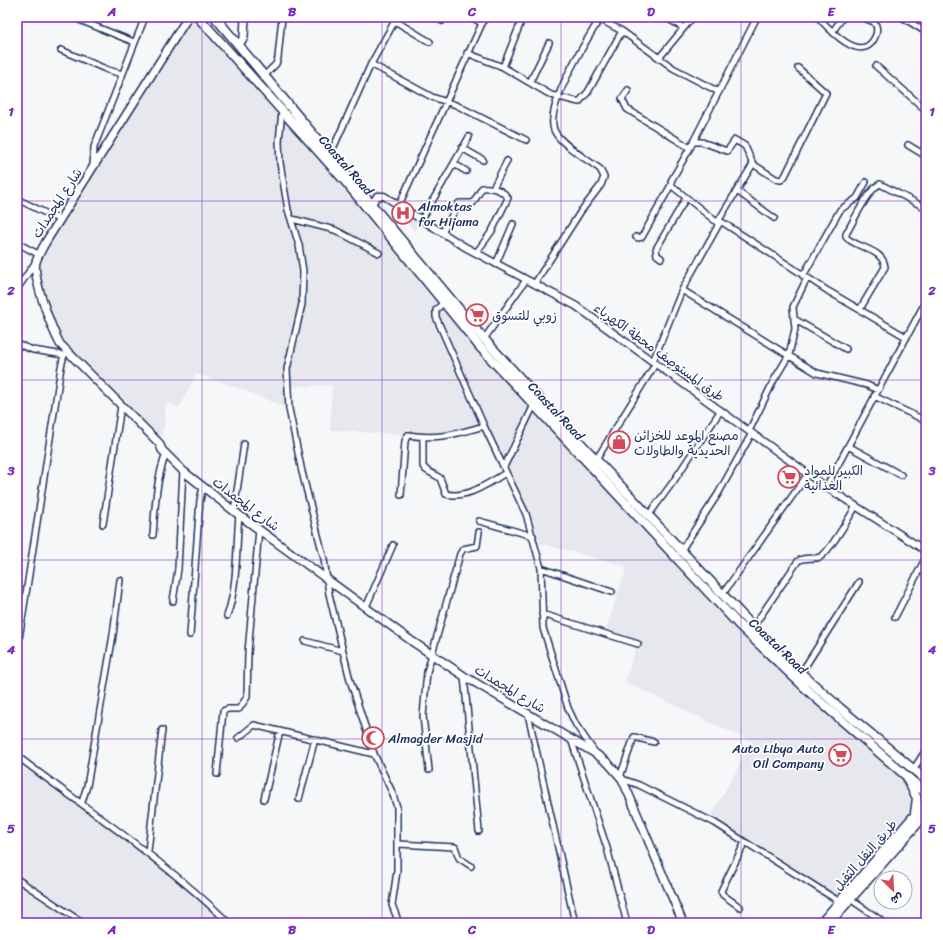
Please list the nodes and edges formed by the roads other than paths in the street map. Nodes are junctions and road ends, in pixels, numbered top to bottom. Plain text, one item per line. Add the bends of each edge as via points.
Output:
1 (72, 17) edge
2 (145, 17) edge
3 (188, 17) edge
4 (198, 17) edge
5 (215, 17) edge
6 (245, 17) edge
7 (282, 17) edge
8 (435, 17) edge
9 (472, 17) edge
10 (485, 17) edge
11 (523, 17) edge
12 (664, 17) edge
13 (693, 17) edge
14 (757, 17) edge
15 (843, 17) edge
16 (862, 17) edge
17 (902, 17) edge
18 (600, 18) edge
19 (819, 18) edge
20 (396, 19) edge
21 (442, 21) dead end
22 (482, 24) junction
23 (684, 28) junction
24 (622, 31) junction
25 (833, 31) junction
26 (926, 32) edge
27 (134, 42) junction
28 (430, 42) dead end
29 (549, 43) dead end
30 (239, 45) junction
31 (61, 50) dead end
32 (467, 53) junction
33 (659, 58) junction
34 (372, 64) junction
35 (876, 66) dead end
36 (504, 67) junction
37 (798, 68) dead end
38 (122, 74) junction
39 (265, 75) junction
40 (530, 82) junction
41 (628, 90) dead end
42 (719, 92) junction
43 (559, 97) junction
44 (446, 102) junction
45 (282, 110) junction
46 (926, 110) edge
47 (469, 136) dead end
48 (526, 140) dead end
49 (693, 142) junction
50 (908, 145) dead end
51 (462, 148) junction
52 (690, 148) junction
53 (331, 153) junction
54 (926, 156) edge
55 (483, 160) dead end
56 (507, 161) dead end
57 (454, 164) junction
58 (753, 164) junction
59 (94, 168) junction
60 (466, 171) dead end
61 (866, 182) dead end
62 (671, 185) junction
63 (494, 188) junction
64 (737, 191) junction
65 (686, 198) junction
66 (17, 199) edge
67 (399, 205) junction
68 (370, 207) junction
69 (926, 208) edge
70 (774, 218) dead end
71 (292, 219) junction
72 (422, 219) junction
73 (60, 220) junction
74 (718, 223) junction
75 (513, 224) dead end
76 (443, 231) junction
77 (636, 236) dead end
78 (17, 243) edge
79 (378, 253) dead end
80 (476, 253) junction
81 (40, 255) junction
82 (661, 258) dead end
83 (36, 263) junction
84 (496, 264) junction
85 (805, 277) junction
86 (526, 280) junction
87 (534, 283) junction
88 (17, 289) edge
89 (682, 290) junction
90 (926, 301) edge
91 (444, 302) junction
92 (860, 309) junction
93 (924, 311) edge
94 (794, 319) junction
95 (906, 337) junction
96 (484, 339) junction
97 (17, 344) edge
98 (846, 349) dead end
99 (66, 354) junction
100 (789, 355) junction
101 (654, 362) junction
102 (878, 390) junction
103 (874, 396) junction
104 (534, 405) junction
105 (121, 406) junction
106 (721, 410) junction
107 (926, 420) edge
108 (484, 426) junction
109 (750, 432) junction
110 (422, 437) junction
111 (244, 444) dead end
112 (848, 446) junction
113 (166, 454) junction
114 (596, 460) junction
115 (504, 467) junction
116 (183, 471) junction
117 (506, 473) junction
118 (808, 474) junction
119 (901, 475) dead end
120 (204, 487) junction
121 (826, 487) junction
122 (402, 495) dead end
123 (856, 506) junction
124 (237, 513) junction
125 (648, 516) junction
126 (479, 521) dead end
127 (103, 524) dead end
128 (259, 529) junction
129 (479, 532) dead end
130 (153, 535) dead end
131 (533, 536) junction
132 (393, 545) dead end
133 (926, 551) edge
134 (679, 554) junction
135 (926, 556) edge
136 (541, 568) junction
137 (327, 578) junction
138 (120, 580) dead end
139 (859, 582) dead end
140 (612, 592) dead end
141 (722, 595) junction
142 (173, 601) dead end
143 (366, 607) junction
144 (542, 614) junction
145 (227, 616) dead end
146 (895, 617) dead end
147 (753, 628) junction
148 (190, 635) dead end
149 (306, 641) dead end
150 (638, 644) dead end
151 (342, 650) junction
152 (17, 652) edge
153 (431, 654) junction
154 (801, 673) junction
155 (464, 676) junction
156 (528, 714) junction
157 (162, 730) dead end
158 (280, 730) junction
159 (238, 738) dead end
160 (315, 739) junction
161 (571, 739) junction
162 (654, 742) dead end
163 (926, 750) edge
164 (374, 754) junction
165 (596, 754) junction
166 (17, 756) edge
167 (428, 770) dead end
168 (913, 770) junction
169 (217, 774) dead end
170 (905, 775) junction
171 (621, 778) junction
172 (926, 780) edge
173 (926, 793) edge
174 (264, 799) dead end
175 (299, 799) dead end
176 (82, 802) junction
177 (926, 802) edge
178 (926, 814) edge
179 (926, 819) edge
180 (914, 822) junction
181 (479, 831) dead end
182 (745, 842) junction
183 (398, 844) junction
184 (148, 851) junction
185 (471, 866) dead end
186 (17, 879) edge
187 (850, 899) junction
188 (840, 902) junction
189 (740, 907) dead end
190 (83, 923) edge
191 (229, 923) edge
192 (399, 923) edge
193 (575, 923) edge
194 (627, 923) edge
195 (683, 923) edge
196 (820, 923) edge
197 (829, 923) edge
198 (884, 923) edge

1 - 27 street
2 - 27 street
3 - 59 main road, شارع المجمدات
4 - 45 highway, Coastal Road
5 - 30 highway, Coastal Road
6 - 30 main road via 244,38
7 - 39 street via 278,58 276,64
8 - 21 street
9 - 22 street
10 - 22 street
11 - 36 street
12 - 23 street
13 - 23 street
14 - 42 street
15 - 25 street
16 - 25 street via 872,20 877,28 874,39 867,47 854,48
17 - 26 street
18 - 24 street
18 - 43 street via 582,47
19 - 25 street
20 - 28 street
20 - 34 street
22 - 32 street
23 - 33 street
24 - 33 street
24 - 43 street via 582,101
27 - 38 street
29 - 40 street
30 - 39 highway, Coastal Road
31 - 38 street
32 - 36 street
32 - 44 street
33 - 42 street
34 - 44 street
34 - 53 street
35 - 46 street
36 - 40 street
37 - 58 street via 825,91 825,96 783,178 776,179
38 - 59 street via 94,147
39 - 53 highway, Coastal Road
40 - 43 street
41 - 52 street via 622,99 627,109
42 - 49 street
43 - 87 street via 552,119 556,134 600,170 604,177
44 - 48 street
44 - 67 street
45 - 68 highway, Coastal Road
45 - 71 street via 280,163 288,210
47 - 51 street
49 - 52 street
49 - 58 street via 702,142 727,151 735,140 745,146
50 - 54 street
51 - 55 street
51 - 57 street
52 - 62 street via 671,180
53 - 68 highway, Coastal Road
56 - 63 street
57 - 60 street
57 - 72 street
58 - 64 street
59 - 73 main road, شارع المجمدات
61 - 85 street via 857,198 840,210
62 - 65 street
62 - 77 street via 642,237
63 - 76 street via 481,189 473,203 459,203
63 - 80 street via 508,198 492,231
64 - 70 street
64 - 74 street
65 - 74 street
65 - 82 street via 656,249 656,255
66 - 73 street
67 - 68 street, طرق المستوصف محطة الكهرباء via 379,195
67 - 72 street, طرق المستوصف محطة الكهرباء
68 - 91 highway, Coastal Road
68 - 96 highway, Coastal Road
69 - 92 street via 883,184 875,187 863,205 846,237 878,256 885,267
71 - 79 street via 334,230
71 - 137 street via 299,245 303,278 302,304 287,369 287,391 302,472
72 - 76 street, طرق المستوصف محطة الكهرباء
73 - 81 main road, شارع المجمدات
74 - 85 street via 725,223
74 - 89 street
75 - 84 street
76 - 80 street, طرق المستوصف محطة الكهرباء
78 - 81 street
80 - 84 street, طرق المستوصف محطة الكهرباء
81 - 83 main road, شارع المجمدات
83 - 88 street
83 - 99 main road, شارع المجمدات via 40,291 48,318
84 - 86 street, طرق المستوصف محطة الكهرباء
85 - 92 street
85 - 94 street via 794,303
86 - 87 street, طرق المستوصف محطة الكهرباء
86 - 96 street
87 - 101 street, طرق المستوصف محطة الكهرباء via 576,306
89 - 100 street
89 - 101 street
90 - 93 street
91 - 104 highway, Coastal Road via 480,347
91 - 108 street via 436,310 436,317
92 - 95 street
93 - 95 street
94 - 98 street
94 - 100 street
95 - 102 street
96 - 114 highway, Coastal Road
97 - 99 street via 33,350
99 - 105 main road, شارع المجمدات
99 - 152 street
100 - 102 street via 817,372
100 - 109 street via 774,380
101 - 106 street, طرق المستوصف محطة الكهرباء
101 - 114 street
102 - 103 street
103 - 107 street
103 - 112 street
104 - 115 street
104 - 134 highway, Coastal Road
105 - 113 main road, شارع المجمدات via 159,443
105 - 127 street
106 - 109 street, طرق المستوصف محطة الكهرباء
106 - 125 street
108 - 110 street via 457,435
108 - 115 street
109 - 118 street, طرق المستوصف محطة الكهرباء
109 - 134 street via 718,494
110 - 117 street via 423,466 440,478 446,494 457,495 474,491
110 - 122 street via 408,435 405,441
111 - 124 street
112 - 119 street
112 - 121 street
113 - 116 main road, شارع المجمدات
113 - 130 street via 162,462
114 - 125 highway, Coastal Road
115 - 117 street
116 - 120 main road, شارع المجمدات
116 - 142 street via 178,569
117 - 131 street via 526,514
118 - 121 street, طرق المستوصف محطة الكهرباء
118 - 141 street
120 - 124 main road, شارع المجمدات
120 - 148 street via 200,500
121 - 123 street, طرق المستوصف محطة الكهرباء
123 - 133 street, طرق المستوصف محطة الكهرباء
123 - 147 street via 823,555 798,561
124 - 128 main road, شارع المجمدات
124 - 145 street via 233,589
125 - 134 highway, Coastal Road
126 - 131 street
128 - 137 main road, شارع المجمدات
128 - 169 street via 248,652 247,697 239,709 223,711
129 - 153 street via 477,546 463,549 460,554
131 - 136 street
132 - 143 street
134 - 141 highway, Coastal Road
134 - 170 highway, Coastal Road via 768,654
135 - 146 street
136 - 140 street
136 - 144 street
137 - 143 main road, شارع المجمدات
137 - 151 street
138 - 176 street via 90,771
139 - 154 street
141 - 147 highway, Coastal Road
143 - 153 main road, شارع المجمدات
144 - 150 street
144 - 165 street via 543,628 568,708 576,725
147 - 154 highway, Coastal Road
149 - 151 street
151 - 164 street
153 - 155 main road, شارع المجمدات
153 - 167 street via 423,716
154 - 168 highway, Coastal Road
155 - 156 main road, شارع المجمدات
155 - 181 street
156 - 161 main road, شارع المجمدات
156 - 193 street
157 - 184 street
158 - 159 street via 254,725
158 - 160 street
158 - 174 street
160 - 164 street
160 - 175 street
161 - 165 main road, شارع المجمدات
161 - 194 street via 607,848
162 - 171 street via 634,737
163 - 168 street
164 - 183 street via 395,798
165 - 171 main road, شارع المجمدات
166 - 176 street
168 - 172 highway, Coastal Road
170 - 173 highway, Coastal Road
170 - 180 highway via 916,798
171 - 182 street via 702,817
171 - 195 main road, شارع المجمدات
176 - 184 street
177 - 180 highway, طريق النقل الثقيل
178 - 180 highway, طريق النقل الثقيل
179 - 180 highway
180 - 187 highway, طريق النقل الثقيل
180 - 188 highway, طريق النقل الثقيل
182 - 188 street
182 - 189 street via 721,891
183 - 185 street via 455,847 459,858
183 - 192 street via 392,905
184 - 191 street via 194,889
186 - 190 street
187 - 197 highway, طريق النقل الثقيل
187 - 198 street
188 - 196 highway, طريق النقل الثقيل

